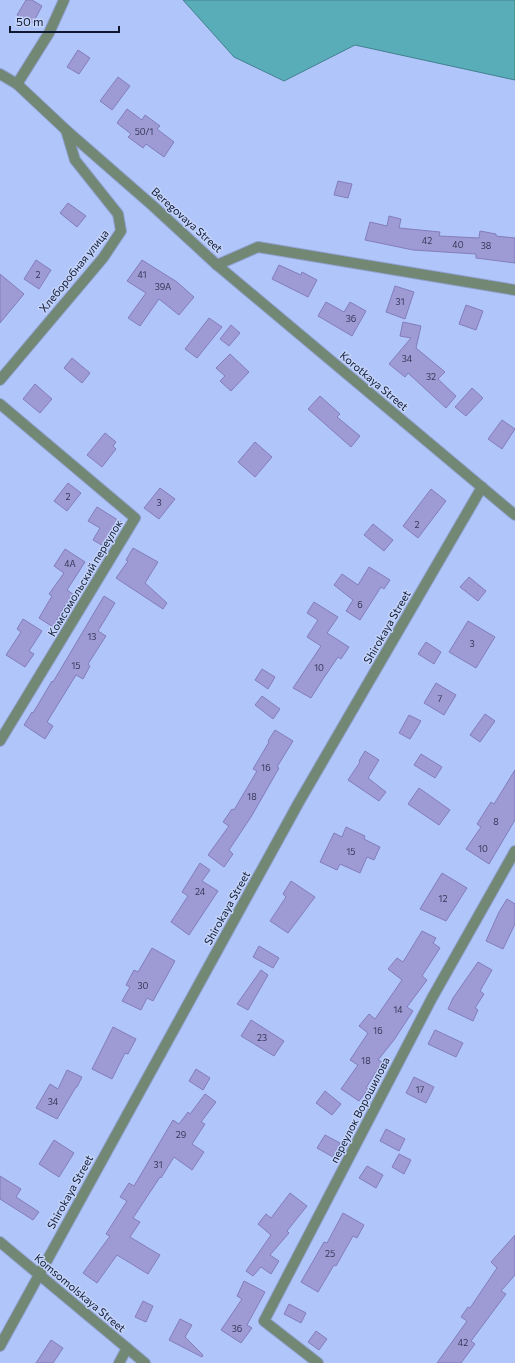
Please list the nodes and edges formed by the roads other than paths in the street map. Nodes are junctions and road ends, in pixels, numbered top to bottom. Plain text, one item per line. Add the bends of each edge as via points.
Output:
1 (64, 0) edge
2 (0, 74) edge
3 (17, 84) junction
4 (66, 130) junction
5 (217, 264) junction
6 (515, 290) edge
7 (0, 380) edge
8 (0, 404) edge
9 (482, 487) junction
10 (515, 515) edge
11 (0, 741) edge
12 (515, 851) edge
13 (0, 1242) edge
14 (39, 1274) junction
15 (0, 1346) edge
16 (127, 1348) junction
17 (119, 1363) edge
18 (145, 1363) edge
19 (318, 1363) edge

1 - 3 street via 49,33
2 - 3 street, Beregovaya Street
3 - 4 street, Beregovaya Street
4 - 5 street, Beregovaya Street
4 - 7 street, Хлеборобная улица via 75,160 118,214 121,231 103,258
5 - 6 street, Beregovaya Street via 258,247
5 - 9 street, Korotkaya Street
8 - 11 street, Комсомольский переулок via 135,518
9 - 10 street, Korotkaya Street
9 - 14 street, Shirokaya Street via 299,802
12 - 19 street, переулок Ворошилова via 432,998 264,1321
13 - 14 street, Komsomolskaya Street
14 - 15 street, Shirokaya Street
14 - 16 street, Komsomolskaya Street
16 - 17 street
16 - 18 street, Komsomolskaya Street

